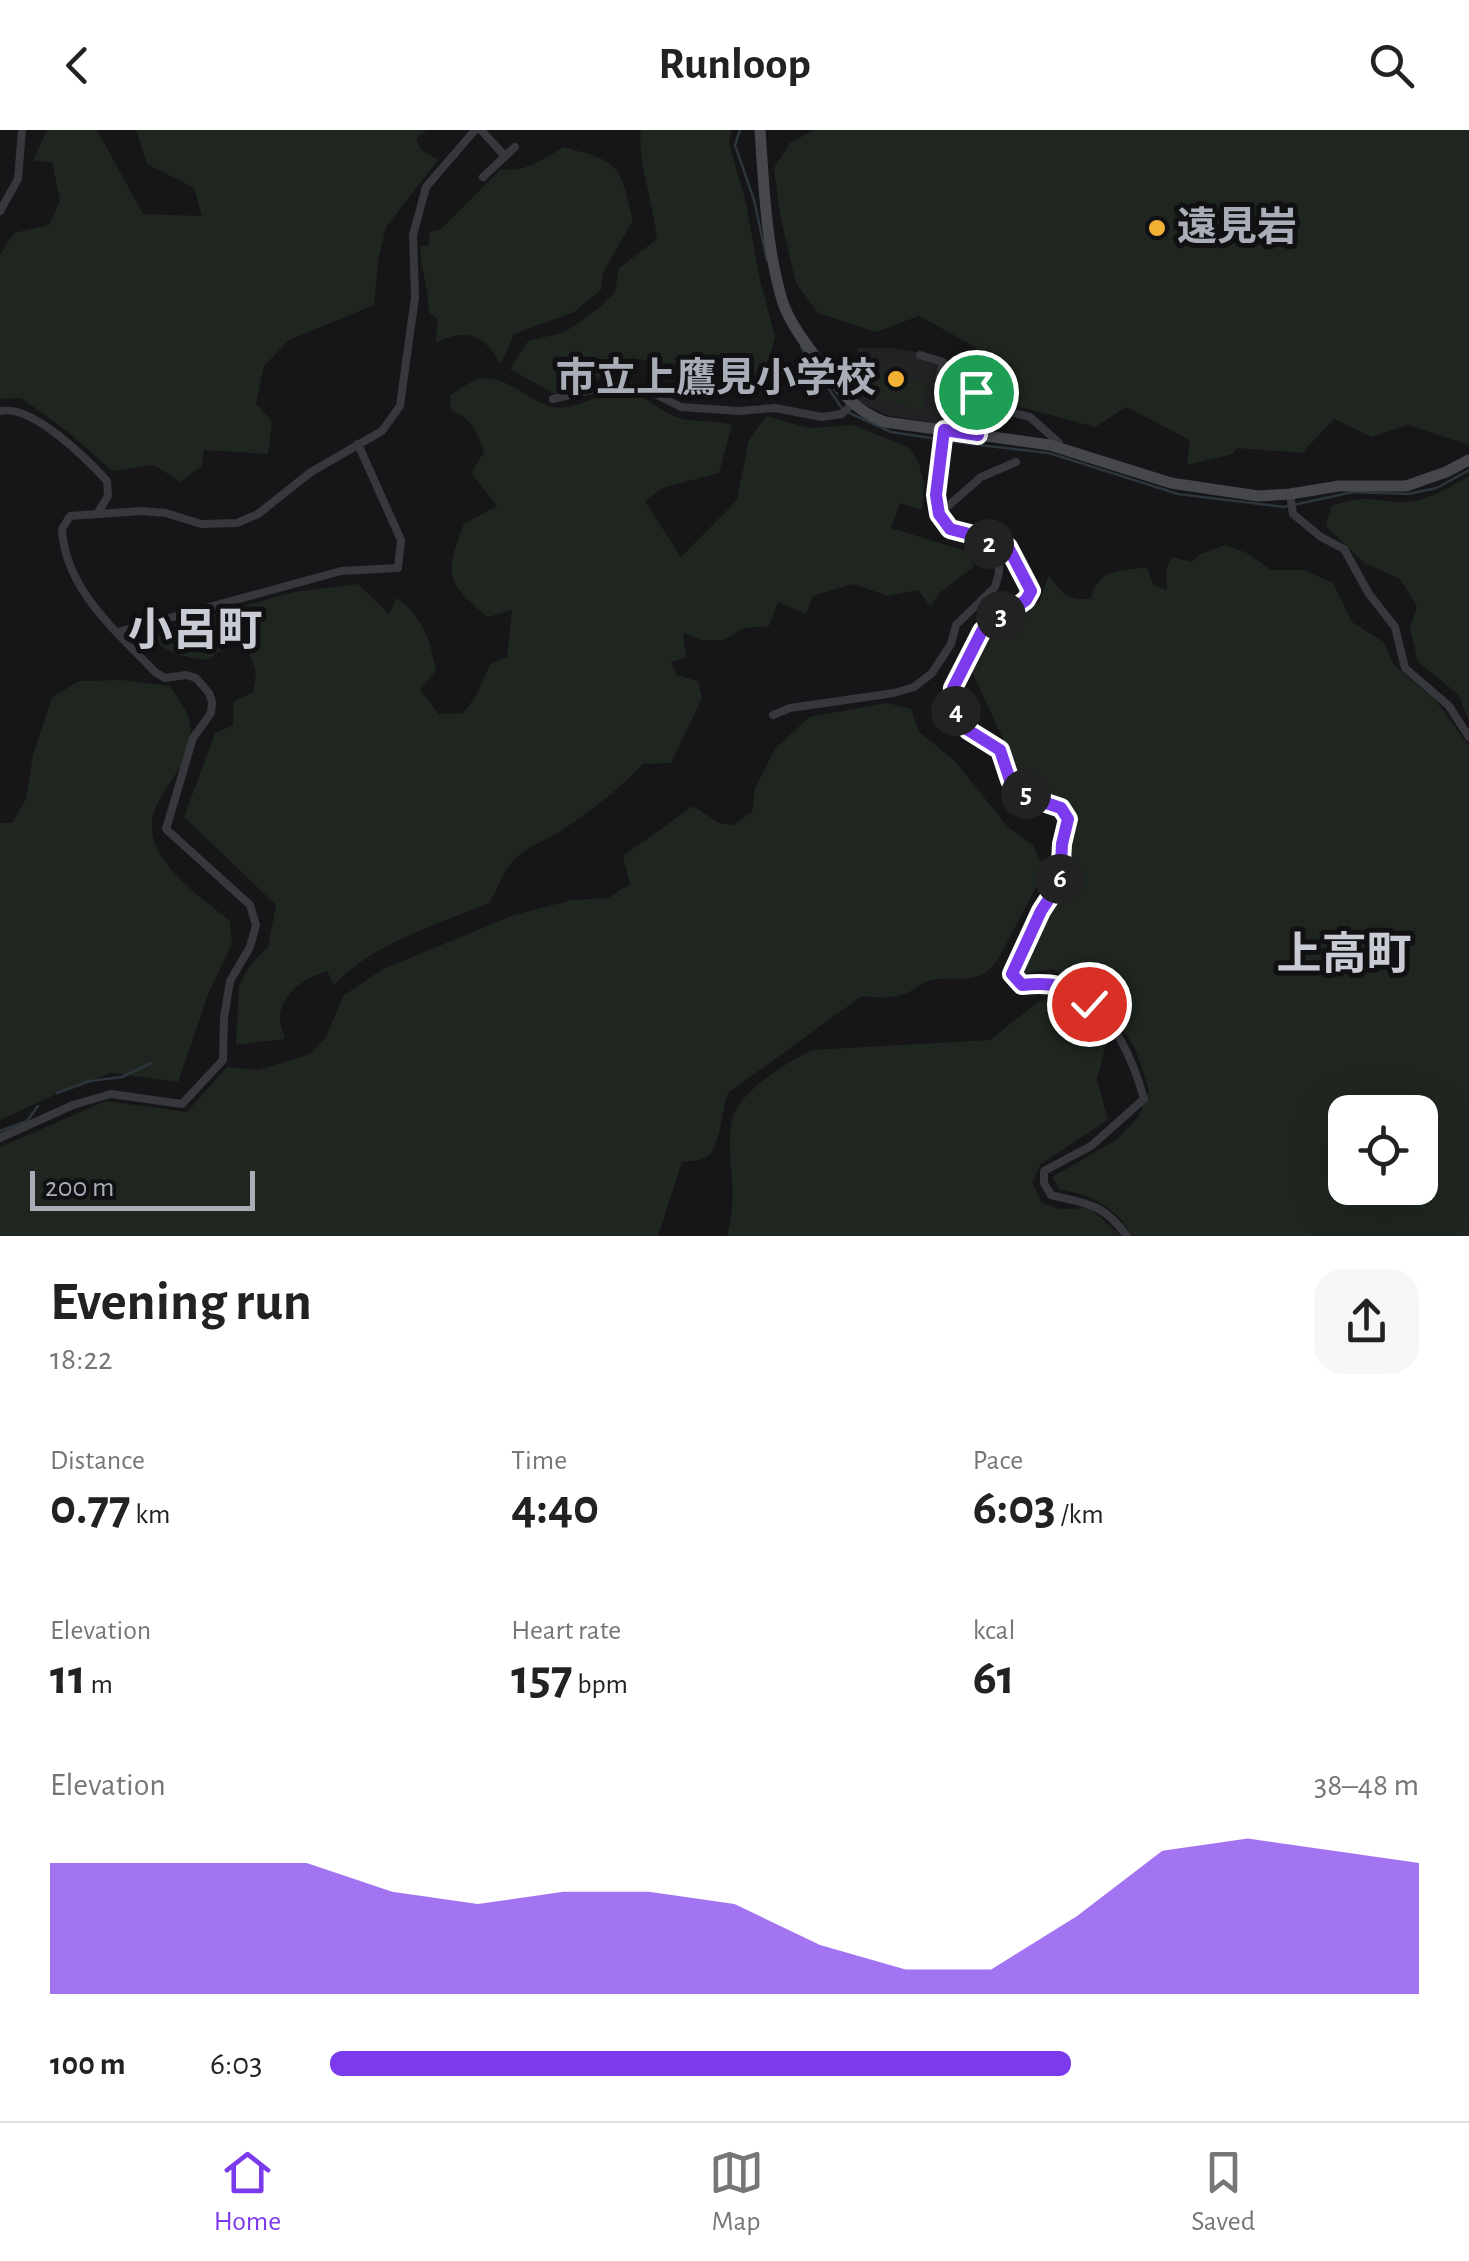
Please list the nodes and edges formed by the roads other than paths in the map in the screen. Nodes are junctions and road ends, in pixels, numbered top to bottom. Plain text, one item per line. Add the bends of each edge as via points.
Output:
1 (22, 130) edge
2 (478, 130) edge
3 (760, 130) edge
4 (515, 146) dead end
5 (504, 156) junction
6 (484, 177) dead end
7 (0, 211) edge
8 (920, 355) dead end
9 (553, 399) dead end
10 (982, 405) junction
11 (848, 408) junction
12 (0, 411) edge
13 (944, 432) junction
14 (978, 435) junction
15 (358, 444) junction
16 (1058, 447) junction
17 (1469, 460) edge
18 (1016, 462) dead end
19 (1291, 501) junction
20 (97, 514) junction
21 (939, 514) junction
22 (993, 548) junction
23 (118, 632) junction
24 (773, 715) dead end
25 (1469, 738) edge
26 (0, 1138) edge
27 (1127, 1236) edge

1 - 7 street via 18,180
2 - 5 street
2 - 15 street via 426,188 413,235 414,310 400,406 382,431
3 - 11 main road via 768,230 783,302
4 - 5 street
5 - 6 street
8 - 10 street via 943,362 938,386 976,392
9 - 11 street via 617,384 681,407 774,408 822,417
10 - 14 street
10 - 16 street via 1030,417
11 - 13 main road
12 - 20 street via 21,411 99,472 108,496
13 - 14 main road
13 - 21 street
14 - 16 main road
15 - 20 street via 237,523 201,524 141,511
15 - 23 street via 401,540 398,568 341,571
16 - 19 main road via 1172,483
17 - 19 main road via 1406,486 1339,486
18 - 21 street via 981,477
19 - 25 street via 1300,522 1344,550 1395,627 1405,668 1449,706
20 - 23 street via 70,516 62,540 84,593
21 - 22 street via 950,529
22 - 24 street via 999,561 995,587 962,618 942,660 914,687
22 - 27 street via 1008,547 1030,596 982,631 952,701 968,730 1000,750 1010,780 1034,799 1061,808 1068,819 1060,882 1012,974 1022,985 1070,988 1106,1019 1128,1052 1144,1099 1091,1146 1044,1171 1044,1184 1051,1195 1104,1211
23 - 26 street via 155,672 164,678 186,674 209,693 210,712 194,738 166,829 250,905 255,934 230,981 223,1060 182,1104 110,1094

